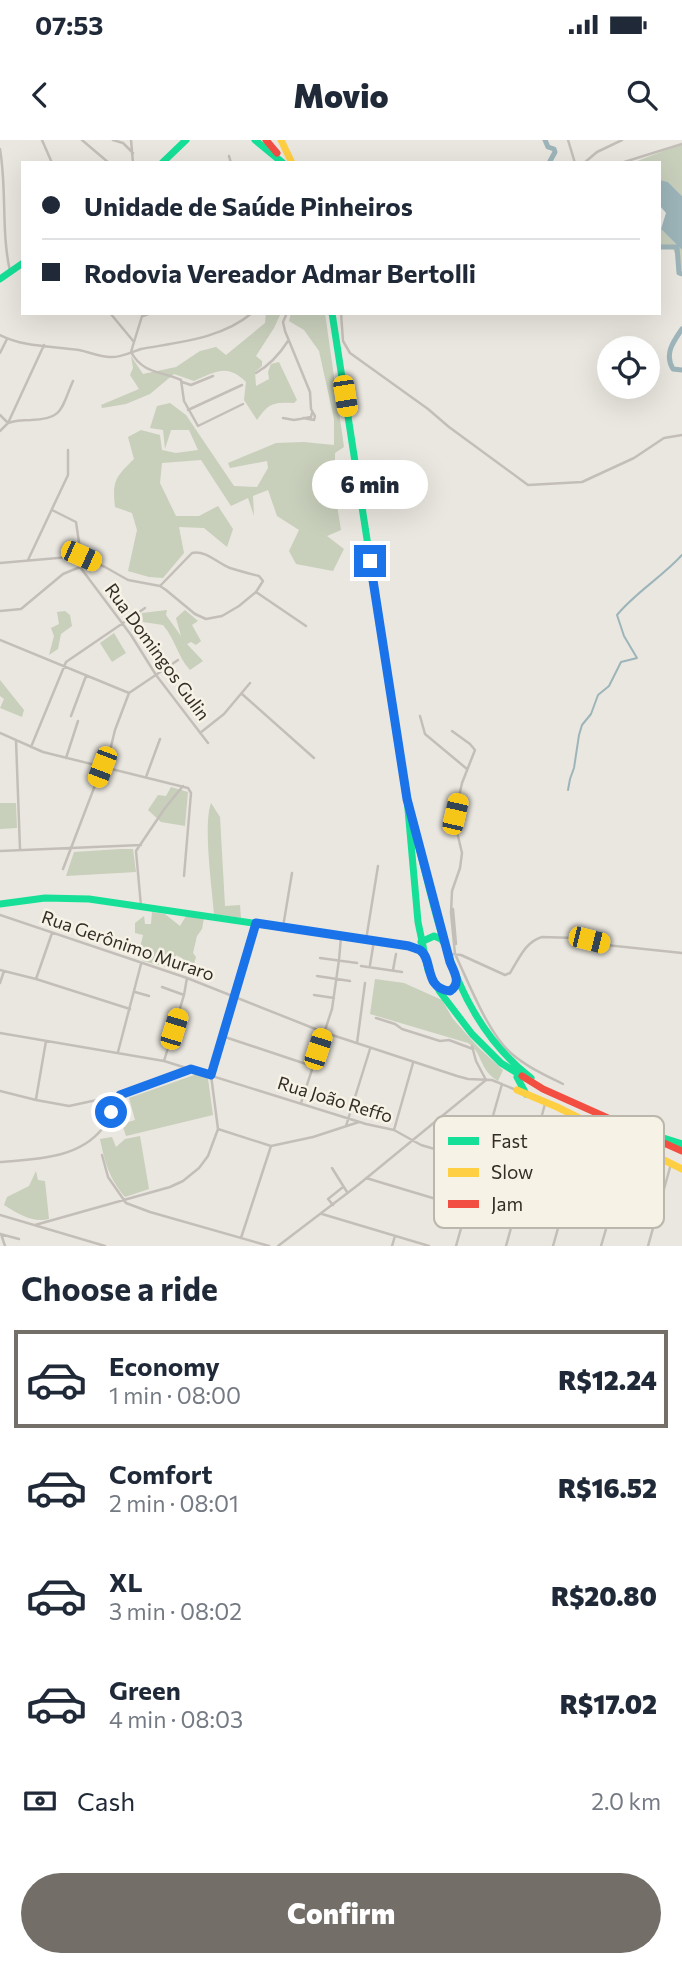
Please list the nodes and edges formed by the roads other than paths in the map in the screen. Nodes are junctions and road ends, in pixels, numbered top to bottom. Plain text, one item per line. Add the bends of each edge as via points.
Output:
1 (43, 140) edge
2 (82, 140) edge
3 (113, 140) edge
4 (131, 140) edge
5 (186, 140) edge
6 (255, 140) edge
7 (266, 140) edge
8 (281, 140) edge
9 (568, 140) edge
10 (622, 140) edge
11 (611, 142) edge
12 (682, 144) edge
13 (0, 149) edge
14 (132, 153) junction
15 (229, 156) dead end
16 (1, 159) edge
17 (51, 161) edge
18 (107, 161) edge
19 (134, 161) edge
20 (164, 161) edge
21 (230, 161) edge
22 (281, 161) edge
23 (282, 161) edge
24 (291, 161) edge
25 (574, 161) edge
26 (586, 161) edge
27 (627, 161) edge
28 (21, 264) edge
29 (10, 271) junction
30 (0, 279) edge
31 (112, 315) edge
32 (143, 315) edge
33 (250, 315) edge
34 (286, 315) edge
35 (332, 315) edge
36 (341, 315) edge
37 (0, 335) edge
38 (7, 339) junction
39 (288, 341) junction
40 (134, 342) junction
41 (44, 345) junction
42 (131, 352) junction
43 (0, 353) edge
44 (256, 373) dead end
45 (213, 376) dead end
46 (73, 381) dead end
47 (181, 382) junction
48 (242, 385) dead end
49 (243, 404) dead end
50 (188, 410) junction
51 (0, 415) edge
52 (283, 418) dead end
53 (8, 423) junction
54 (0, 431) edge
55 (682, 435) edge
56 (68, 450) dead end
57 (52, 510) junction
58 (81, 556) junction
59 (27, 560) junction
60 (0, 563) edge
61 (80, 567) junction
62 (160, 586) junction
63 (256, 592) junction
64 (145, 608) dead end
65 (0, 612) edge
66 (122, 624) junction
67 (306, 626) dead end
68 (0, 640) edge
69 (178, 660) dead end
70 (63, 667) junction
71 (156, 675) junction
72 (86, 676) junction
73 (250, 683) dead end
74 (129, 693) junction
75 (242, 694) junction
76 (71, 716) dead end
77 (420, 716) dead end
78 (78, 721) dead end
79 (452, 731) dead end
80 (0, 733) edge
81 (200, 733) junction
82 (160, 739) dead end
83 (16, 740) junction
84 (208, 743) dead end
85 (31, 747) junction
86 (66, 758) junction
87 (314, 758) dead end
88 (104, 767) junction
89 (467, 769) junction
90 (146, 777) junction
91 (183, 786) junction
92 (407, 799) junction
93 (141, 845) junction
94 (71, 848) junction
95 (20, 850) junction
96 (0, 851) edge
97 (378, 866) dead end
98 (63, 869) dead end
99 (292, 873) dead end
100 (184, 876) dead end
101 (0, 904) edge
102 (141, 906) junction
103 (0, 915) edge
104 (256, 923) junction
105 (283, 927) junction
106 (52, 933) junction
107 (341, 936) junction
108 (370, 940) junction
109 (422, 942) junction
110 (446, 945) junction
111 (409, 946) junction
112 (682, 953) edge
113 (396, 954) dead end
114 (452, 954) junction
115 (424, 955) junction
116 (320, 958) dead end
117 (340, 960) junction
118 (141, 963) junction
119 (370, 967) junction
120 (2, 970) edge
121 (393, 970) junction
122 (402, 972) dead end
123 (317, 976) dead end
124 (187, 978) junction
125 (36, 979) junction
126 (337, 979) junction
127 (457, 979) junction
128 (350, 981) dead end
129 (0, 983) edge
130 (365, 983) dead end
131 (436, 986) junction
132 (162, 987) dead end
133 (135, 992) junction
134 (184, 995) junction
135 (233, 995) junction
136 (314, 995) dead end
137 (149, 996) dead end
138 (334, 998) junction
139 (130, 1009) junction
140 (376, 1018) dead end
141 (323, 1032) junction
142 (0, 1033) edge
143 (222, 1035) junction
144 (46, 1041) junction
145 (357, 1044) junction
146 (370, 1048) junction
147 (118, 1052) junction
148 (164, 1061) junction
149 (413, 1062) junction
150 (312, 1066) junction
151 (191, 1069) junction
152 (511, 1070) junction
153 (211, 1075) junction
154 (486, 1080) junction
155 (502, 1084) junction
156 (563, 1084) dead end
157 (520, 1087) junction
158 (0, 1091) edge
159 (120, 1095) junction
160 (560, 1096) junction
161 (36, 1100) junction
162 (99, 1100) junction
163 (545, 1102) junction
164 (301, 1103) junction
165 (111, 1112) junction
166 (442, 1116) edge
167 (493, 1116) edge
168 (542, 1116) edge
169 (575, 1116) edge
170 (605, 1116) edge
171 (348, 1118) junction
172 (359, 1122) junction
173 (434, 1122) edge
174 (346, 1126) junction
175 (218, 1129) junction
176 (394, 1130) junction
177 (664, 1138) edge
178 (412, 1140) junction
179 (664, 1143) edge
180 (682, 1144) edge
181 (271, 1146) junction
182 (434, 1149) edge
183 (682, 1151) edge
184 (102, 1155) dead end
185 (664, 1160) edge
186 (0, 1161) edge
187 (671, 1164) junction
188 (332, 1168) dead end
189 (682, 1169) edge
190 (366, 1178) junction
191 (343, 1187) junction
192 (664, 1188) edge
193 (348, 1193) junction
194 (434, 1199) edge
195 (123, 1201) junction
196 (333, 1205) junction
197 (321, 1214) junction
198 (0, 1215) edge
199 (35, 1225) junction
200 (461, 1228) edge
201 (511, 1228) edge
202 (558, 1228) edge
203 (606, 1228) edge
204 (653, 1228) edge
205 (0, 1234) edge
206 (395, 1236) junction
207 (242, 1238) junction
208 (19, 1239) dead end
209 (5, 1246) edge
210 (104, 1246) edge
211 (269, 1246) edge
212 (278, 1246) edge
213 (392, 1246) edge
214 (429, 1246) edge
215 (456, 1246) edge
216 (506, 1246) edge
217 (553, 1246) edge
218 (601, 1246) edge
219 (648, 1246) edge

1 - 17 street
2 - 18 street
3 - 14 street
4 - 14 street
5 - 20 main road
6 - 22 main road
7 - 23 main road
8 - 24 main road
9 - 25 street
10 - 11 street
11 - 26 street
12 - 27 street
13 - 16 street
14 - 19 street
15 - 21 street
16 - 29 street
28 - 29 main road
29 - 30 main road
31 - 40 street
32 - 40 street
33 - 42 street via 190,341
34 - 39 street via 283,324
35 - 92 main road
36 - 55 street via 343,341 350,353 527,485 582,482 664,438
37 - 38 street
38 - 41 street
38 - 43 street
39 - 44 street via 279,355
39 - 52 street via 310,392 315,419
40 - 42 street
41 - 42 street via 111,357
41 - 53 street
42 - 47 street via 143,366
45 - 47 street via 191,385
46 - 53 street via 57,415
47 - 50 street
48 - 50 street
49 - 50 street via 198,426
51 - 53 street
53 - 54 street
56 - 57 street via 68,475
57 - 58 street via 76,522
57 - 59 street
58 - 59 street
58 - 61 street
58 - 62 street via 128,580
59 - 60 street
61 - 65 street via 63,574 24,608
61 - 66 street, Rua Domingos Gulin
62 - 63 street via 206,619 227,613
62 - 63 street via 197,552 261,578
63 - 67 street
64 - 66 street
66 - 70 street
66 - 71 street, Rua Domingos Gulin
68 - 70 street
69 - 71 street
70 - 72 street
70 - 85 street
71 - 74 street
71 - 81 street, Rua Domingos Gulin
72 - 74 street
72 - 76 street
73 - 75 street
74 - 88 street
75 - 81 street
75 - 87 street
77 - 89 street via 425,734
78 - 86 street
79 - 89 street via 475,749
80 - 83 street
81 - 84 street, Rua Domingos Gulin
82 - 90 street
83 - 85 street
83 - 95 street
85 - 86 street
86 - 88 street
88 - 90 street
88 - 94 street
89 - 114 street via 454,818 462,853 453,887
90 - 91 street
91 - 93 street
91 - 100 street via 190,790
92 - 109 main road
92 - 110 main road
93 - 94 street
93 - 102 street via 136,853
94 - 95 street
94 - 98 street
95 - 96 street
97 - 108 street
99 - 105 street
101 - 102 main road via 67,898
102 - 104 main road
103 - 106 street, Rua Gerônimo Muraro
104 - 105 main road
104 - 135 street
105 - 107 main road
106 - 118 street, Rua Gerônimo Muraro
106 - 125 street
107 - 108 main road
107 - 117 street
108 - 111 main road
108 - 119 street
109 - 110 main road via 435,936
109 - 111 main road
109 - 115 main road
110 - 114 main road
111 - 115 main road
112 - 114 street via 542,937 528,945 505,975
113 - 121 street
114 - 127 main road
114 - 156 street via 506,1049
115 - 131 main road
116 - 117 street
117 - 119 street
117 - 126 street
118 - 124 street, Rua Gerônimo Muraro
118 - 133 street
119 - 121 street
120 - 125 street
120 - 129 street
121 - 122 street
123 - 126 street
124 - 134 street
124 - 135 street, Rua Gerônimo Muraro
125 - 139 street
126 - 128 street
126 - 138 street
127 - 131 main road via 450,991
127 - 160 main road via 475,1016 503,1055
130 - 145 street
131 - 152 main road via 477,1040
132 - 134 street
133 - 137 street
133 - 139 street
134 - 148 street
135 - 141 street, Rua Gerônimo Muraro
135 - 143 street
136 - 138 street
138 - 141 street
139 - 147 street
140 - 154 street via 472,1048
141 - 145 street, Rua Gerônimo Muraro
141 - 150 street
142 - 144 street, Rua João Reffo
143 - 150 street
143 - 153 street
144 - 147 street, Rua João Reffo
144 - 161 street
145 - 146 street, Rua Gerônimo Muraro
146 - 149 street, Rua Gerônimo Muraro
146 - 171 street
147 - 148 street, Rua João Reffo
148 - 151 street, Rua João Reffo
149 - 154 street, Rua Gerônimo Muraro via 463,1078
149 - 176 street
150 - 164 street
151 - 153 street, Rua João Reffo
151 - 159 street
152 - 157 main road
152 - 160 main road
153 - 164 street, Rua João Reffo
153 - 175 street
154 - 155 street, Rua Gerônimo Muraro
154 - 166 street
155 - 157 street, Rua Gerônimo Muraro
155 - 167 street
157 - 163 main road
158 - 161 street
159 - 162 street
159 - 165 street
160 - 170 main road
161 - 162 street via 69,1105
162 - 165 street
163 - 168 street
163 - 169 main road
164 - 171 street, Rua João Reffo
165 - 186 street via 102,1128 75,1150
171 - 172 street, Rua João Reffo
171 - 174 street
172 - 174 street
172 - 176 street, Rua João Reffo
173 - 178 street
174 - 181 street
175 - 181 street
175 - 195 street via 208,1156 192,1175
176 - 178 street, Rua João Reffo
177 - 180 main road
178 - 182 street, Rua João Reffo
178 - 190 street
179 - 183 main road
181 - 207 street
184 - 195 street via 107,1177
185 - 187 main road
187 - 189 main road
187 - 192 street
188 - 191 street
190 - 193 street
190 - 194 street
191 - 193 street
191 - 196 street via 328,1199
193 - 196 street
195 - 199 street
195 - 207 street
196 - 197 street
197 - 206 street
197 - 212 street
198 - 199 street
199 - 210 street
200 - 215 street
201 - 216 street
202 - 217 street
203 - 218 street
204 - 219 street
205 - 208 street
205 - 209 street
206 - 213 street
206 - 214 street
207 - 211 street

